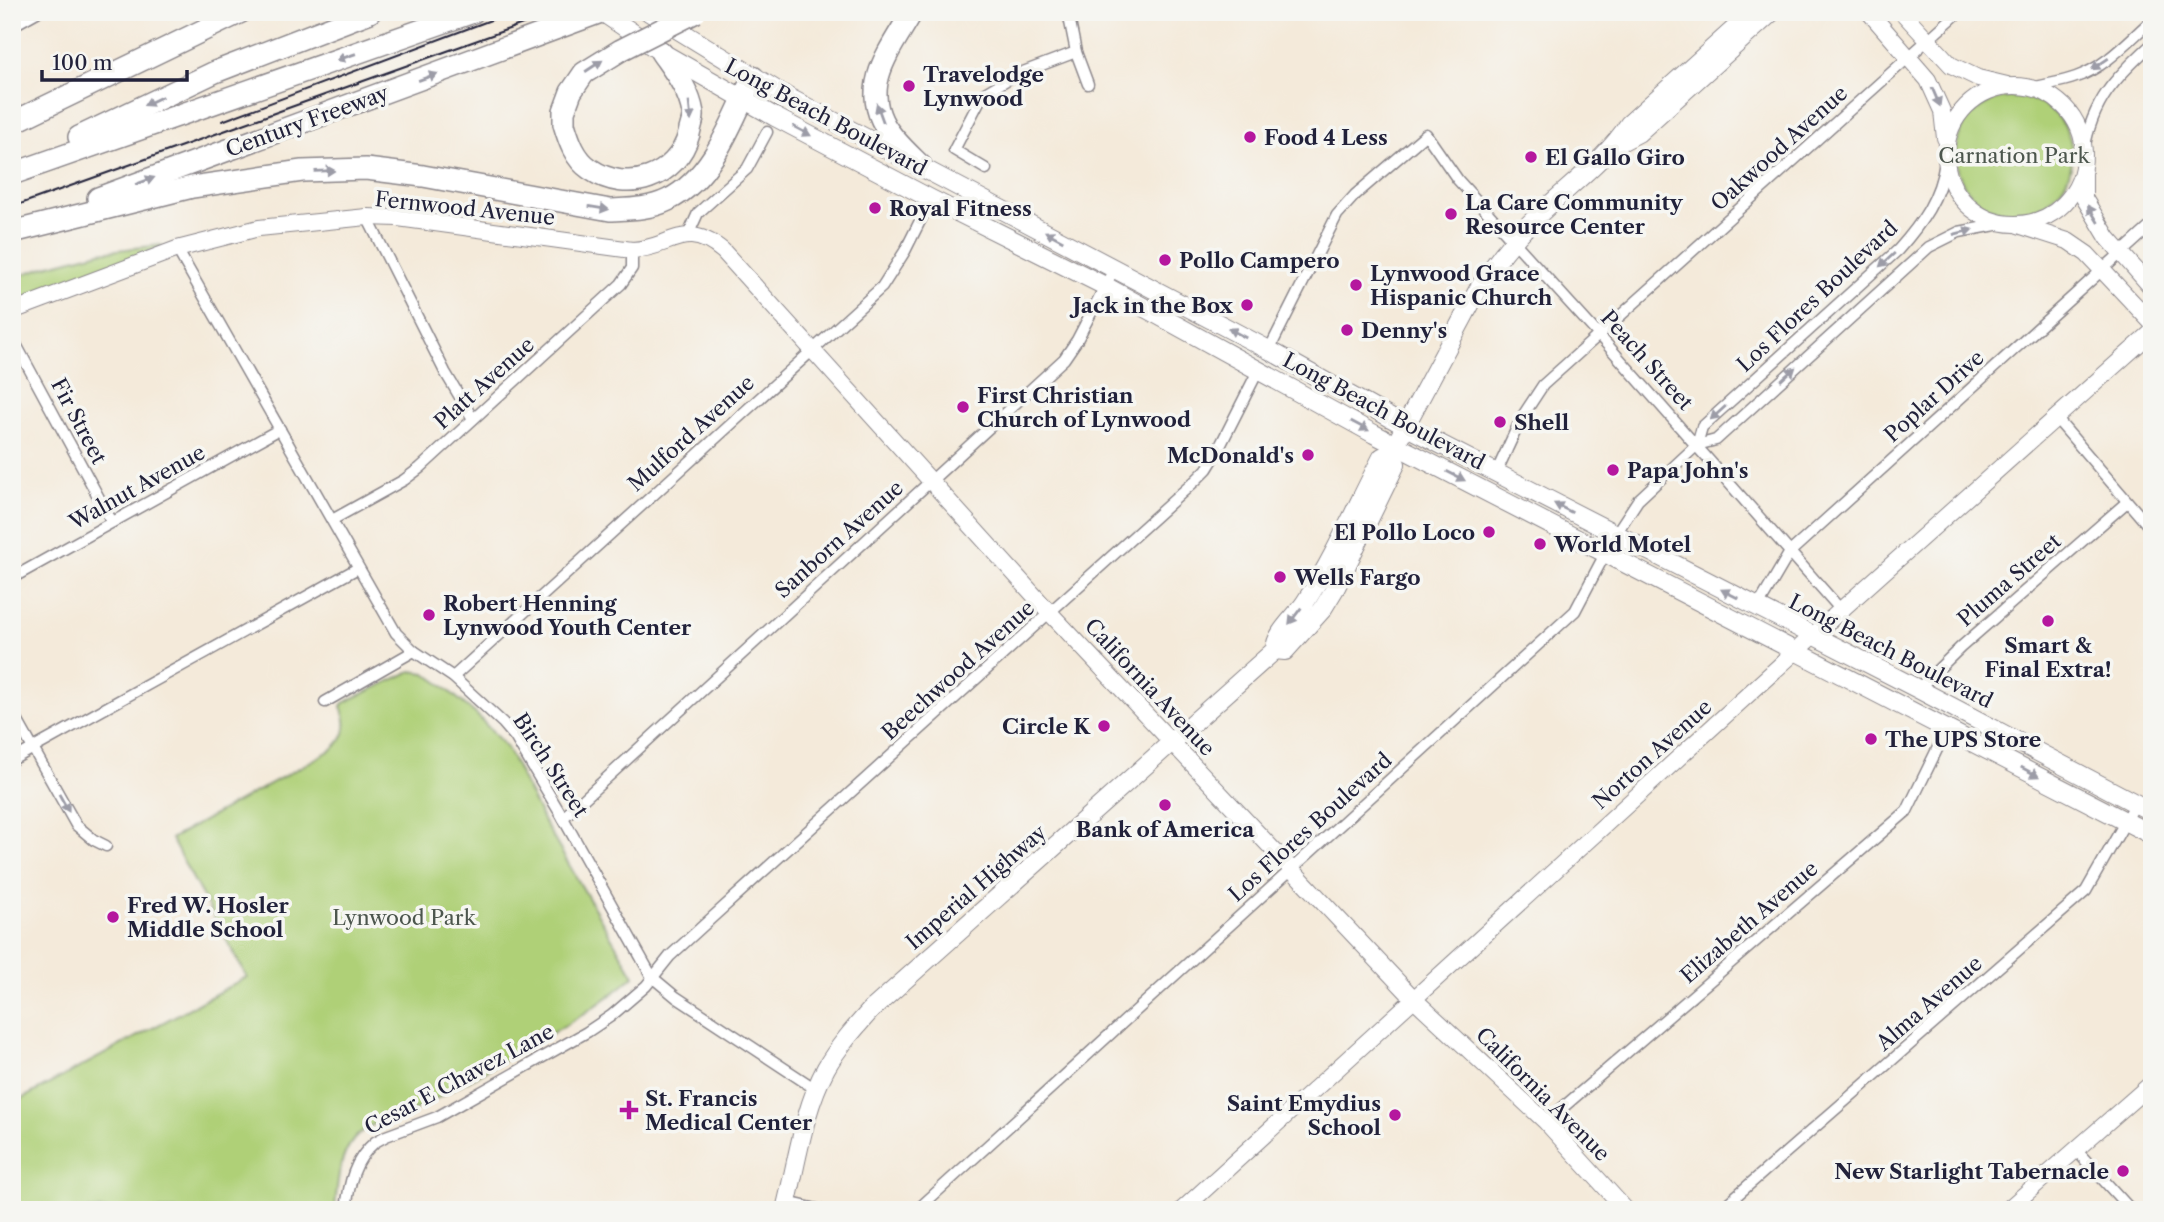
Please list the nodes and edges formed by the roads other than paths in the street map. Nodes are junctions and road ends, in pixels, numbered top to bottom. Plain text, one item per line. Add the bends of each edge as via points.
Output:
1 (37, 12) edge
2 (241, 12) edge
3 (370, 12) edge
4 (472, 12) edge
5 (601, 12) edge
6 (649, 12) edge
7 (696, 12) edge
8 (912, 12) edge
9 (1069, 12) edge
10 (1753, 12) edge
11 (1772, 12) edge
12 (1869, 12) edge
13 (1902, 12) edge
14 (1959, 12) edge
15 (2152, 20) edge
16 (12, 26) edge
17 (1927, 41) junction
18 (2152, 44) edge
19 (660, 52) junction
20 (1076, 52) junction
21 (1909, 57) junction
22 (753, 77) junction
23 (1088, 83) dead end
24 (2009, 86) junction
25 (2032, 88) junction
26 (743, 99) junction
27 (12, 123) edge
28 (767, 132) dead end
29 (1616, 145) junction
30 (1946, 145) junction
31 (2084, 159) junction
32 (1945, 162) junction
33 (39, 163) junction
34 (921, 166) junction
35 (986, 169) dead end
36 (12, 174) edge
37 (931, 200) junction
38 (367, 217) junction
39 (2009, 224) junction
40 (2152, 226) edge
41 (12, 231) edge
42 (688, 235) junction
43 (1513, 242) junction
44 (177, 249) junction
45 (632, 250) junction
46 (2120, 254) junction
47 (1114, 269) junction
48 (2102, 270) junction
49 (1105, 286) junction
50 (2152, 288) edge
51 (12, 311) edge
52 (2152, 323) edge
53 (2152, 332) edge
54 (1599, 336) junction
55 (12, 337) edge
56 (812, 349) junction
57 (1269, 350) junction
58 (1259, 369) junction
59 (2055, 417) junction
60 (473, 419) junction
61 (1405, 426) junction
62 (280, 429) junction
63 (1697, 445) junction
64 (1393, 449) junction
65 (1496, 473) junction
66 (931, 481) junction
67 (2127, 502) junction
68 (332, 520) junction
69 (112, 522) junction
70 (2152, 530) edge
71 (1615, 535) junction
72 (1790, 552) junction
73 (1605, 553) junction
74 (358, 568) junction
75 (12, 578) edge
76 (1757, 608) junction
77 (1841, 610) junction
78 (1050, 613) junction
79 (1812, 636) junction
80 (414, 651) junction
81 (1795, 651) junction
82 (453, 677) junction
83 (1858, 684) junction
84 (1918, 689) junction
85 (325, 702) dead end
86 (12, 711) edge
87 (1947, 729) junction
88 (2001, 733) junction
89 (1173, 743) junction
90 (33, 748) junction
91 (12, 760) edge
92 (2144, 808) edge
93 (564, 818) junction
94 (2126, 822) junction
95 (2152, 835) edge
96 (106, 846) dead end
97 (1293, 869) junction
98 (652, 977) junction
99 (1414, 999) junction
100 (2152, 1083) edge
101 (817, 1090) junction
102 (1546, 1122) junction
103 (2076, 1150) junction
104 (2027, 1204) edge
105 (786, 1206) edge
106 (346, 1210) edge
107 (821, 1210) edge
108 (917, 1210) edge
109 (1182, 1210) edge
110 (1626, 1210) edge
111 (1720, 1210) edge
112 (2007, 1210) edge
113 (2131, 1210) edge

1 - 16 street
2 - 27 highway
3 -> 33 highway via 215,72 62,145
4 -> 33 highway
5 - 19 main road, Long Beach Boulevard
41 -> 5 highway, Century Freeway
6 - 22 main road, Long Beach Boulevard
19 -> 7 highway, bridge via 686,88 694,116 685,146 666,170 650,179 625,182 589,169 571,147 564,124 571,92 584,72
34 -> 8 highway via 885,126 876,101 877,75
9 - 20 street
10 - 29 main road, Imperial Highway via 1629,124
11 - 29 main road, Imperial Highway via 1638,133
12 - 21 street
13 - 17 street
14 - 17 street, Oakwood Avenue
15 -> 25 street via 2090,70
17 - 21 street, Oakwood Avenue
17 - 24 street via 1951,65
18 - 31 street via 2105,93 2088,126
19 - 26 main road, Long Beach Boulevard
20 - 23 street
20 - 35 street via 1015,75 984,94 954,150
21 -> 30 street via 1933,89 1942,111
21 - 54 street, Oakwood Avenue
22 - 26 highway
22 - 34 main road, Long Beach Boulevard
24 - 25 street
24 - 30 street via 1991,90 1968,105 1951,127
25 - 31 street via 2052,96 2069,111 2080,130
26 -> 37 main road, Long Beach Boulevard
41 -> 26 highway via 192,187 366,169 610,210 639,209 667,201 689,186 713,155
28 - 42 street via 747,169 698,213
29 - 43 main road, Imperial Highway
30 - 32 street
31 - 39 street via 2077,185 2059,208 2035,222
46 -> 31 street via 2084,198
32 - 39 street via 1951,184 1963,202 1980,216
32 -> 63 street, Los Flores Boulevard via 1937,196 1913,233 1702,427
33 - 36 highway
47 -> 34 main road, Long Beach Boulevard
37 - 49 main road, Long Beach Boulevard
37 - 56 street, Mulford Avenue via 882,287
38 - 44 street, Fernwood Avenue via 259,228
38 - 45 street, Fernwood Avenue via 442,222
38 - 60 street
39 - 48 street via 2068,241
63 -> 39 street, Los Flores Boulevard via 1716,440 1929,247 1959,232
40 - 46 street, Poplar Drive
42 - 45 street
42 - 56 street, California Avenue via 702,237 723,251
43 - 54 street, Peach Street
43 - 57 street, Peach Street via 1458,180 1426,134 1337,215
43 - 61 main road, Imperial Highway via 1479,288
44 - 51 street, Fernwood Avenue
44 - 62 street, Birch Street
45 - 60 street, Platt Avenue via 632,268 621,284
46 - 48 street, Poplar Drive
46 - 50 street
47 - 49 street, Sanborn Avenue
57 -> 47 main road, Long Beach Boulevard
48 - 52 street
48 - 72 street, Poplar Drive
49 - 58 main road, Long Beach Boulevard
49 - 66 street, Sanborn Avenue via 1064,359
53 - 59 street, Norton Avenue
54 - 63 street, Peach Street
54 - 65 street, Oakwood Avenue via 1544,385 1522,417
55 - 69 street, Fir Street
56 - 66 street, California Avenue
56 - 82 street, Mulford Avenue
57 - 61 main road, Long Beach Boulevard
58 -> 64 main road, Long Beach Boulevard
58 - 78 street, Beechwood Avenue via 1207,469
59 - 67 street
59 - 77 street, Norton Avenue
60 - 68 street, Platt Avenue via 411,475
61 - 64 main road, Imperial Highway
61 - 65 main road, Long Beach Boulevard
62 - 68 street, Birch Street
62 - 69 street, Walnut Avenue
63 - 71 street, Los Flores Boulevard via 1638,500
63 - 72 street, Peach Street
64 -> 73 main road, Long Beach Boulevard
64 - 89 main road, Imperial Highway via 1396,464 1322,610 1285,651 1275,650
71 -> 65 main road, Long Beach Boulevard
66 - 78 street, California Avenue
66 - 93 street, Sanborn Avenue
67 - 70 street
67 - 84 street, Pluma Street
68 - 74 street, Birch Street
69 - 75 street, Walnut Avenue
71 - 73 street, Los Flores Boulevard
76 -> 71 main road, Long Beach Boulevard
72 - 76 street, Poplar Drive
72 - 77 street, Peach Street
73 - 81 main road, Long Beach Boulevard
73 - 97 street, Los Flores Boulevard via 1575,611
74 - 80 street, Birch Street via 396,633
74 - 90 street
76 - 79 main road, Long Beach Boulevard
77 - 79 street, Norton Avenue
78 - 89 street, California Avenue
78 - 98 street, Beechwood Avenue
79 - 81 street, Norton Avenue
79 - 84 main road, Long Beach Boulevard
80 - 82 street, Birch Street
80 - 85 street
81 - 83 main road, Long Beach Boulevard
81 - 99 street, Norton Avenue
82 - 93 street, Birch Street via 503,723
83 - 84 main road via 1869,681 1908,698
83 - 87 main road, Long Beach Boulevard
84 - 88 main road, Long Beach Boulevard
86 - 90 street
87 - 88 main road via 1954,722 1987,736
87 -> 94 main road, Long Beach Boulevard
87 - 102 street, Elizabeth Avenue via 1907,811
88 - 92 main road, Long Beach Boulevard
89 - 97 street, California Avenue
89 - 101 main road, Imperial Highway via 870,1011 838,1050
90 - 91 street
90 -> 96 street via 76,825
92 - 94 street, Alma Avenue
93 - 98 street, Birch Street
94 - 95 main road, Long Beach Boulevard
94 - 111 street, Alma Avenue via 2086,891
97 - 99 street, California Avenue
97 - 108 street, Los Flores Boulevard
98 - 101 street, Birch Street
98 - 106 street, Cesar E Chavez Lane via 587,1032 437,1117 375,1142 354,1170
99 - 102 street, California Avenue
99 - 109 street, Norton Avenue
100 - 103 street
101 - 105 main road, Imperial Highway
102 - 110 street, California Avenue
103 - 104 street
103 - 113 street
104 - 112 street
105 - 107 street

